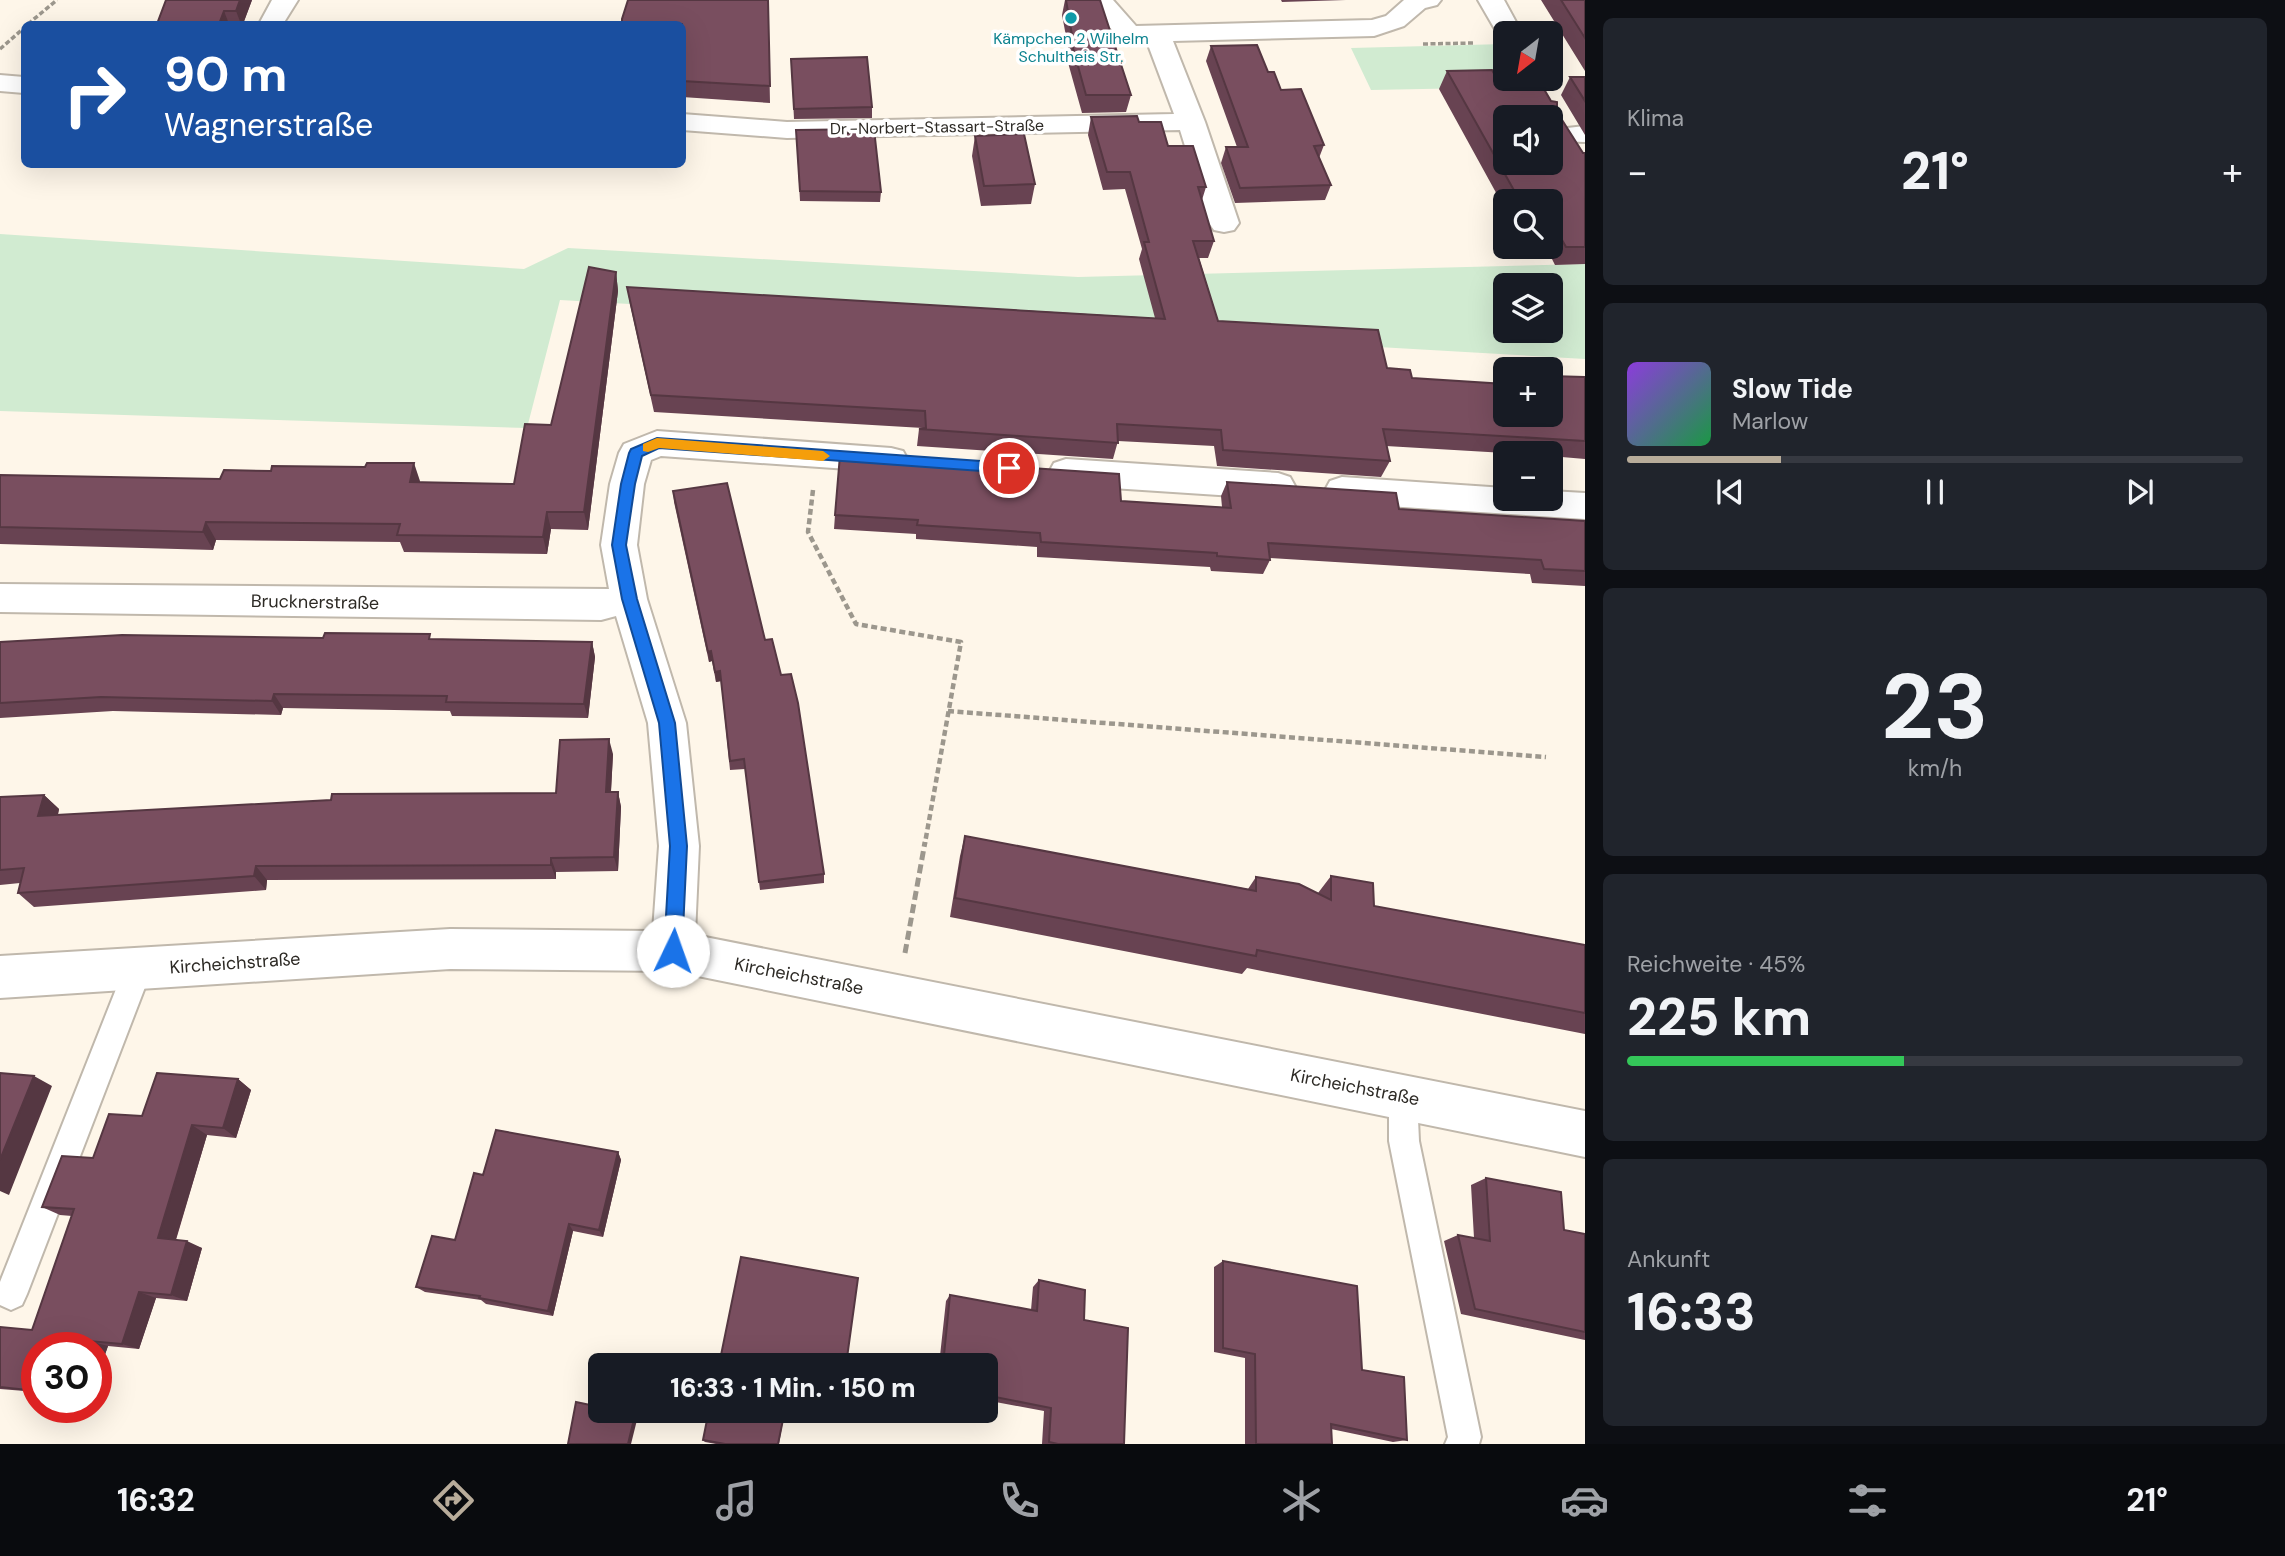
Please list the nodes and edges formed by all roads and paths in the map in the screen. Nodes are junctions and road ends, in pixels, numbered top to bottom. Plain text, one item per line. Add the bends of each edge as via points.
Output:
1 (57, 0) edge
2 (285, 0) edge
3 (1099, 0) edge
4 (1428, 0) edge
5 (1491, 0) edge
6 (1393, 6) edge
7 (32, 21) edge
8 (273, 21) edge
9 (1502, 21) edge
10 (21, 30) edge
11 (1157, 34) junction
12 (1483, 43) dead end
13 (1418, 44) dead end
14 (0, 49) edge
15 (0, 83) edge
16 (21, 85) edge
17 (686, 122) edge
18 (1191, 122) junction
19 (1570, 127) edge
20 (1585, 163) edge
21 (1224, 223) dead end
22 (817, 456) junction
23 (915, 462) edge
24 (1041, 470) edge
25 (1585, 506) edge
26 (0, 598) edge
27 (629, 599) junction
28 (948, 711) junction
29 (1546, 757) dead end
30 (673, 951) junction
31 (138, 969) junction
32 (0, 977) edge
33 (898, 995) junction
34 (1403, 1097) junction
35 (1585, 1134) edge
36 (11, 1294) dead end
37 (1462, 1444) edge

1 - 7 path
2 - 8 street
3 - 11 street via 1129,34
4 - 6 street
5 - 9 street
6 - 11 street via 1395,21 1374,28
10 - 14 path
11 - 18 street
12 - 13 path
15 - 16 street
17 - 18 street, Dr.-Norbert-Stassart-Straße via 788,130
18 - 21 street
19 - 20 street
22 - 23 street
22 - 27 street via 657,443 636,453 619,545
22 - 28 path via 808,533 856,624 961,642
24 - 25 street
26 - 27 street, Brucknerstraße via 601,605
27 - 30 street via 667,723 679,846
28 - 29 path
28 - 33 path
30 - 31 street, Kircheichstraße via 450,949
30 - 33 street, Kircheichstraße
31 - 32 street, Kircheichstraße
31 - 36 lane
33 - 34 street, Kircheichstraße
34 - 35 street, Kircheichstraße
34 - 37 lane via 1404,1141 1465,1437

